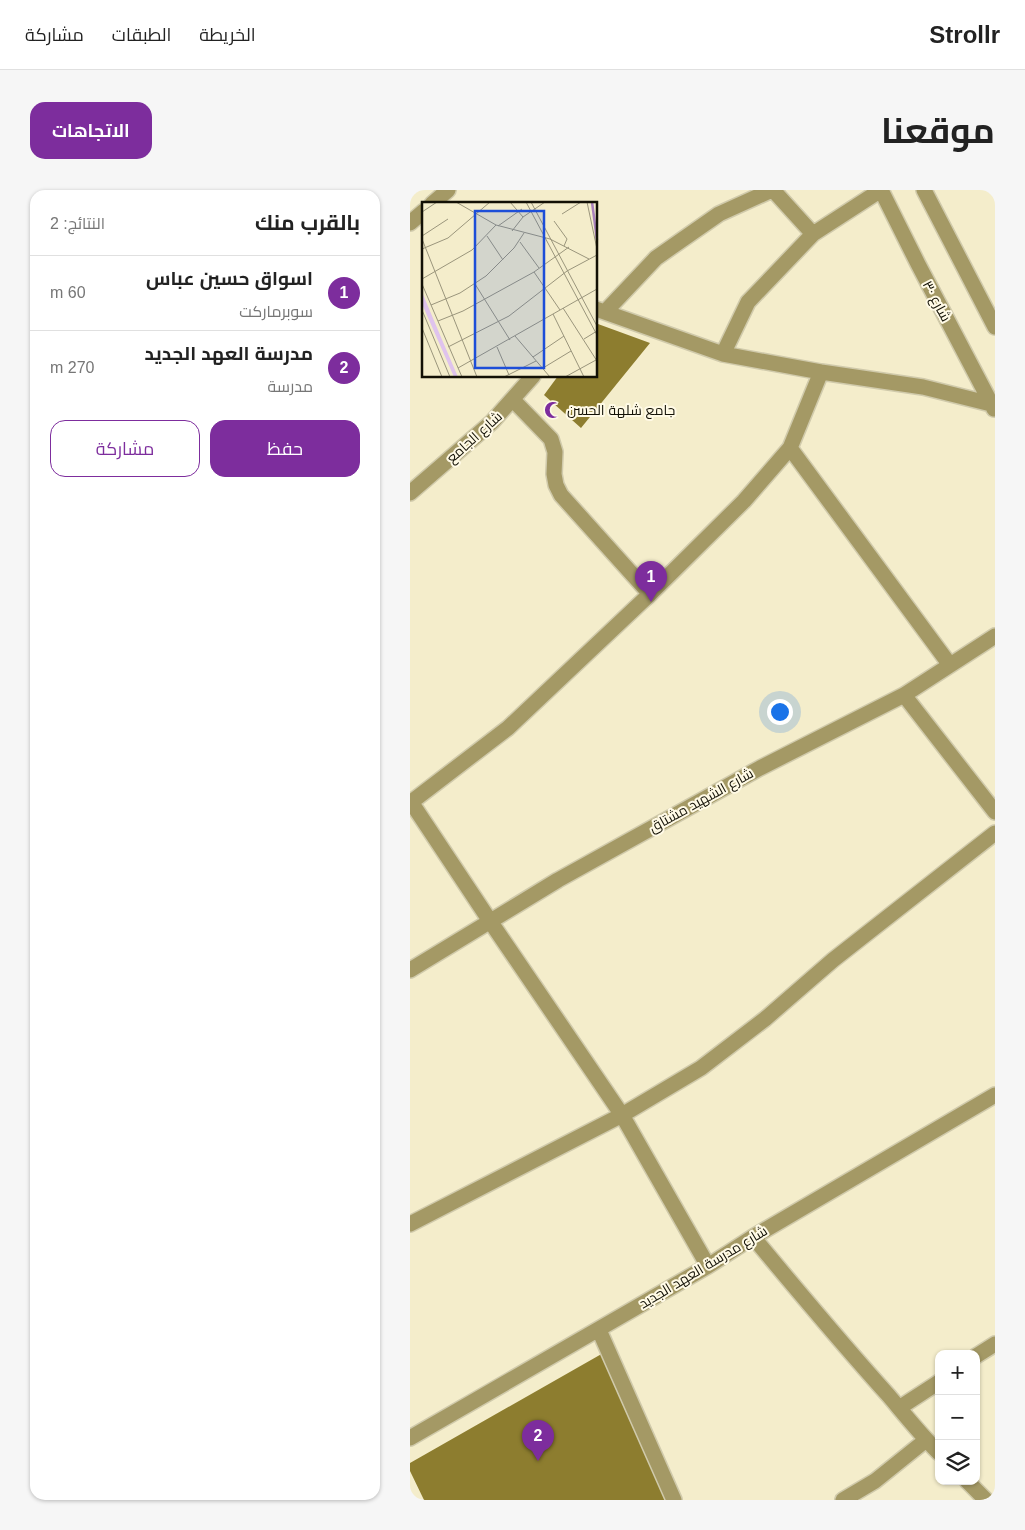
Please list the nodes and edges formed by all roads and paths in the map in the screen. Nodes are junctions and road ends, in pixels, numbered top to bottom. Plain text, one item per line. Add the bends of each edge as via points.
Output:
1 (448, 190) edge
2 (772, 190) edge
3 (881, 190) edge
4 (924, 190) edge
5 (434, 202) edge
6 (813, 234) junction
7 (601, 310) edge
8 (995, 327) edge
9 (723, 354) junction
10 (821, 372) junction
11 (531, 378) edge
12 (512, 400) junction
13 (994, 406) edge
14 (790, 448) junction
15 (410, 493) edge
16 (650, 594) junction
17 (995, 636) edge
18 (950, 665) junction
19 (904, 695) junction
20 (411, 802) edge
21 (995, 812) edge
22 (995, 833) edge
23 (490, 921) junction
24 (410, 970) edge
25 (995, 1095) edge
26 (622, 1114) junction
27 (410, 1224) edge
28 (752, 1237) junction
29 (708, 1266) junction
30 (599, 1330) junction
31 (995, 1344) edge
32 (980, 1353) edge
33 (935, 1385) edge
34 (899, 1408) junction
35 (410, 1438) edge
36 (926, 1440) junction
37 (935, 1449) edge
38 (971, 1485) edge
39 (995, 1494) edge
40 (860, 1496) edge
41 (674, 1500) edge
42 (843, 1500) edge
43 (985, 1500) edge

1 - 5 street
2 - 6 street
2 - 7 street via 719,214 656,258
3 - 6 street
3 - 13 street, شارع ٣٠
4 - 8 street
6 - 9 street via 748,302
7 - 9 street
9 - 10 street
10 - 13 street via 924,387
10 - 14 street
11 - 12 street, شارع الجامع
12 - 15 street, شارع الجامع via 492,422
12 - 16 street via 550,439 555,452 556,485 561,495
14 - 16 street via 744,501
14 - 18 street
16 - 20 street via 508,728
17 - 18 street, شارع الشهيد مشتاق
18 - 19 street, شارع الشهيد مشتاق
19 - 21 street
19 - 23 street, شارع الشهيد مشتاق via 760,768
20 - 23 street
22 - 26 street via 708,1063
23 - 24 street, شارع الشهيد مشتاق
23 - 26 street
25 - 28 street, شارع مدرسة العهد الجديد
26 - 27 street
26 - 29 street
28 - 29 street, شارع مدرسة العهد الجديد
28 - 34 street
29 - 30 street, شارع مدرسة العهد الجديد
30 - 35 street, شارع مدرسة العهد الجديد
30 - 41 street
31 - 32 street
33 - 34 street
34 - 36 street
36 - 37 street
36 - 40 street
38 - 43 street
39 - 43 street
40 - 42 street

